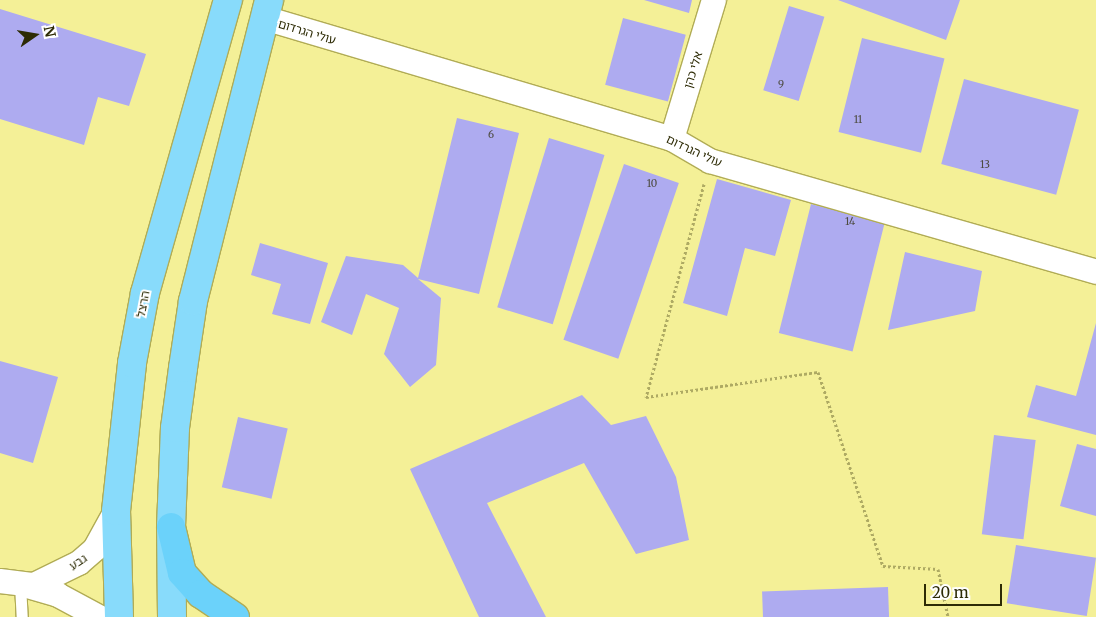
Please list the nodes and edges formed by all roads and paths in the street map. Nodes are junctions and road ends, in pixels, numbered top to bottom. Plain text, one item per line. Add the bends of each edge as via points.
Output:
1 (228, 0) edge
2 (714, 0) edge
3 (267, 9) edge
4 (672, 139) junction
5 (710, 161) junction
6 (1096, 272) edge
7 (116, 511) junction
8 (171, 526) junction
9 (10, 582) edge
10 (22, 617) edge
11 (99, 617) edge
12 (118, 617) edge
13 (172, 617) edge
14 (235, 617) edge
15 (948, 617) edge

1 - 7 highway, הרצל via 145,293 121,436
2 - 4 street, אלי כהן
3 - 4 street, עולי הגרדום
3 - 8 highway via 193,301 175,428
4 - 5 street, עולי הגרדום
5 - 6 street, עולי הגרדום
5 - 15 path via 646,397 818,372 883,566 938,569
7 - 9 street, גבע via 89,556 34,585
7 - 12 highway, הרצל
8 - 13 highway
8 - 14 highway via 177,559 186,578 215,606
9 - 10 lane
9 - 11 street via 58,595

